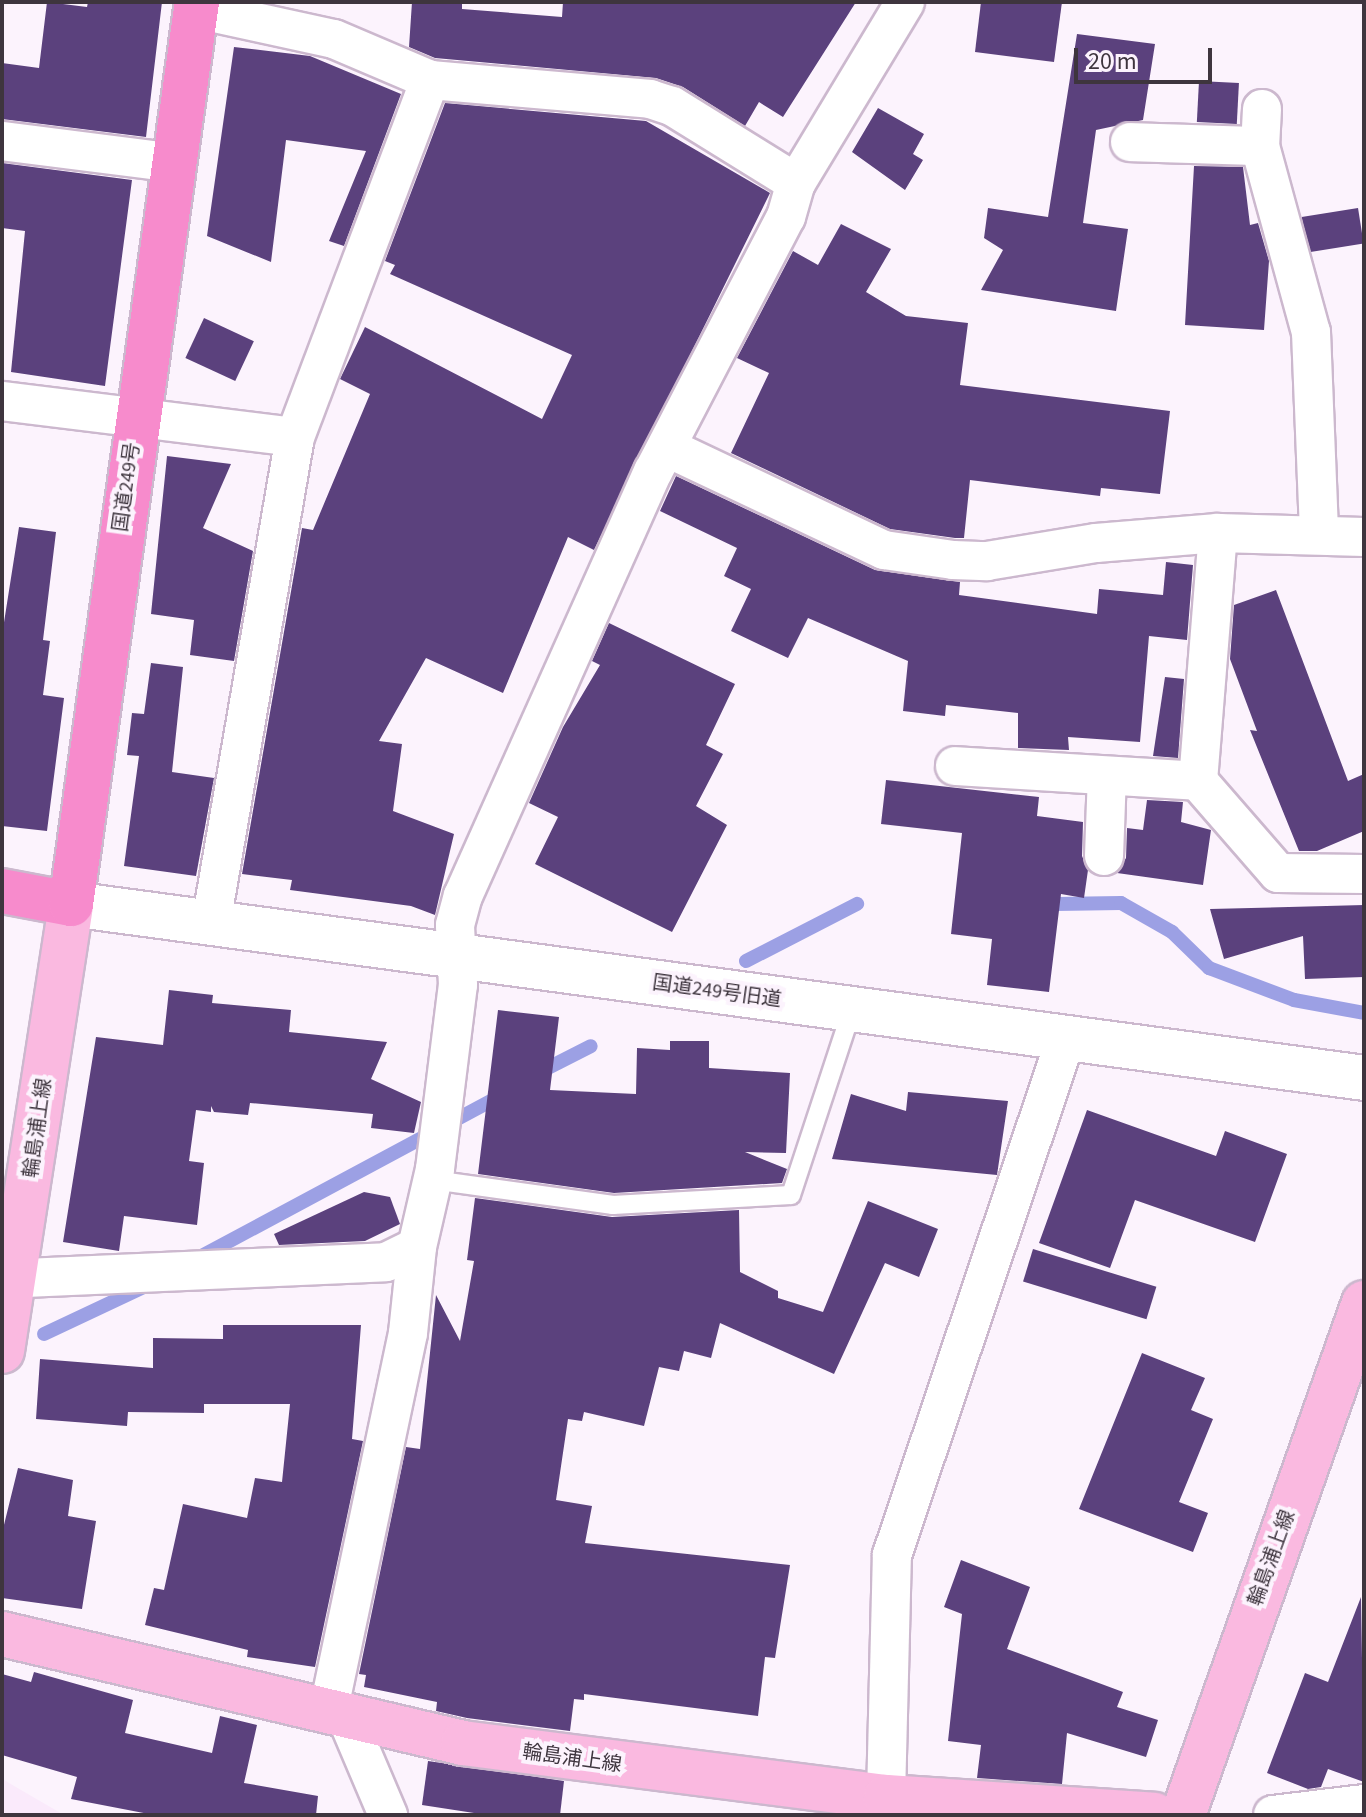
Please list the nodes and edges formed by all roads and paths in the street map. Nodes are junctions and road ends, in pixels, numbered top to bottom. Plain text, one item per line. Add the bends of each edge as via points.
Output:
1 (905, 2) edge
2 (197, 5) edge
3 (430, 80) junction
4 (1262, 109) dead end
5 (2, 141) edge
6 (1130, 142) dead end
7 (1260, 146) junction
8 (176, 163) junction
9 (796, 183) junction
10 (2, 401) edge
11 (137, 418) junction
12 (295, 437) junction
13 (668, 448) junction
14 (1319, 532) junction
15 (1218, 533) junction
16 (1364, 537) edge
17 (955, 766) dead end
18 (1107, 776) junction
19 (1198, 781) junction
20 (1104, 856) dead end
21 (1364, 874) edge
22 (2, 891) edge
23 (71, 904) junction
24 (211, 923) junction
25 (456, 957) junction
26 (852, 1010) junction
27 (1066, 1038) junction
28 (1364, 1078) edge
29 (434, 1174) junction
30 (417, 1247) junction
31 (9, 1278) edge
32 (1364, 1303) edge
33 (2, 1351) edge
34 (2, 1634) edge
35 (338, 1712) junction
36 (886, 1797) junction
37 (1364, 1804) edge
38 (1126, 1814) edge
39 (388, 1815) edge
40 (1183, 1815) edge
41 (1273, 1815) edge

1 - 9 street
2 - 3 street via 334,39
2 - 8 highway, 国道249号
3 - 9 street via 650,99 672,106
3 - 12 street
4 - 7 street
5 - 8 street
6 - 7 street
7 - 14 street via 1311,332
8 - 11 highway, 国道249号
9 - 13 street via 786,217
10 - 11 street
11 - 12 street
11 - 23 highway, 国道249号
12 - 24 street
13 - 15 street via 884,550 987,561 1096,543
13 - 25 street via 541,714 469,882 455,925
14 - 15 street
14 - 16 street
15 - 19 street
17 - 18 street
18 - 19 street
18 - 20 street
19 - 21 street via 1278,873
22 - 23 highway
23 - 24 street, 国道249号旧道
23 - 31 main road, 輪島浦上線
24 - 25 street, 国道249号旧道
25 - 26 street, 国道249号旧道
25 - 29 street via 458,985
26 - 27 street, 国道249号旧道
26 - 29 lane via 791,1195 613,1205
27 - 28 street, 国道249号旧道
27 - 36 street via 892,1555
29 - 30 street
30 - 31 street via 386,1262
30 - 35 street via 408,1333
31 - 33 main road, 輪島浦上線
32 - 40 main road, 輪島浦上線
34 - 35 main road, 輪島浦上線
35 - 36 main road, 輪島浦上線 via 492,1748
35 - 39 street
36 - 38 main road, 輪島浦上線
37 - 41 street

